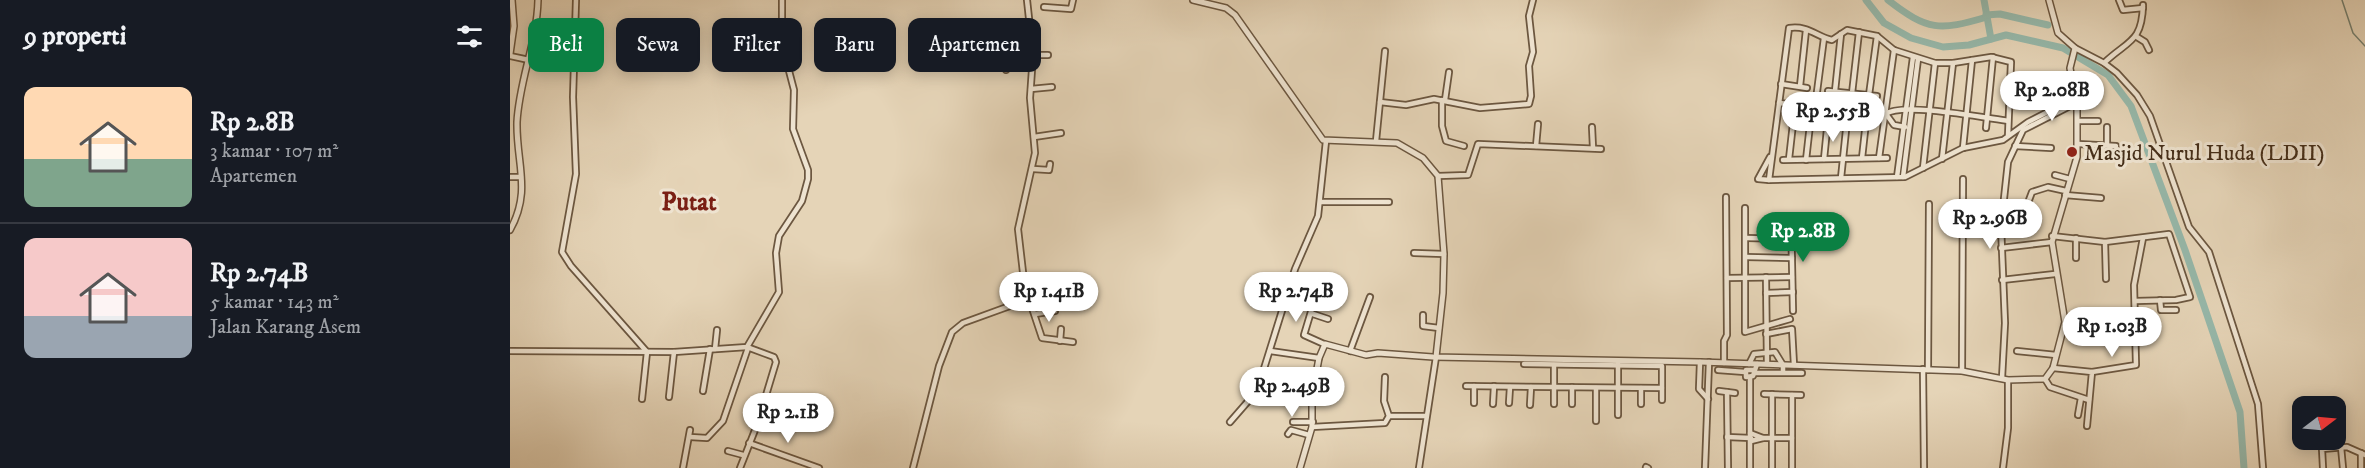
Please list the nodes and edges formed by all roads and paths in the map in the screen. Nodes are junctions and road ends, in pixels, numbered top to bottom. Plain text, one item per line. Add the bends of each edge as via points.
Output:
1 (512, 0) edge
2 (538, 0) edge
3 (576, 0) edge
4 (782, 0) edge
5 (1028, 0) edge
6 (1073, 0) edge
7 (1192, 0) edge
8 (1533, 0) edge
9 (2049, 0) edge
10 (2119, 0) edge
11 (1213, 2) edge
12 (1044, 7) dead end
13 (1030, 18) edge
14 (1806, 30) junction
15 (1859, 32) junction
16 (1841, 34) junction
17 (1877, 36) junction
18 (1824, 38) junction
19 (2135, 39) junction
20 (1894, 50) junction
21 (2149, 50) dead end
22 (1385, 51) dead end
23 (2074, 51) junction
24 (510, 55) edge
25 (1041, 55) edge
26 (1048, 55) dead end
27 (1993, 57) junction
28 (1915, 58) junction
29 (527, 59) junction
30 (1972, 60) junction
31 (1935, 63) junction
32 (1953, 63) junction
33 (2104, 63) junction
34 (1032, 72) edge
35 (1449, 72) dead end
36 (1781, 84) junction
37 (1800, 86) junction
38 (1052, 87) dead end
39 (1807, 88) dead end
40 (1031, 89) junction
41 (1828, 91) dead end
42 (1835, 91) junction
43 (1853, 94) junction
44 (1869, 95) junction
45 (1877, 96) dead end
46 (1444, 100) junction
47 (2076, 100) junction
48 (1380, 102) junction
49 (1779, 103) junction
50 (1795, 106) junction
51 (1814, 107) junction
52 (1829, 109) junction
53 (1909, 109) junction
54 (1849, 111) junction
55 (1930, 111) junction
56 (1867, 113) junction
57 (1886, 114) junction
58 (1948, 114) junction
59 (1965, 116) junction
60 (1987, 118) junction
61 (2008, 121) junction
62 (2078, 121) junction
63 (2098, 121) dead end
64 (1538, 124) dead end
65 (1592, 127) dead end
66 (1907, 127) junction
67 (2107, 127) dead end
68 (1986, 128) dead end
69 (2017, 130) junction
70 (1061, 133) dead end
71 (2008, 136) junction
72 (1034, 137) junction
73 (1376, 138) junction
74 (1326, 141) junction
75 (2078, 144) junction
76 (2106, 144) junction
77 (1464, 146) dead end
78 (1536, 146) junction
79 (2015, 146) junction
80 (2116, 146) dead end
81 (1593, 148) junction
82 (1963, 148) junction
83 (2051, 148) dead end
84 (1601, 149) dead end
85 (1771, 154) junction
86 (1862, 158) junction
87 (1879, 158) junction
88 (1887, 158) dead end
89 (1824, 159) junction
90 (1842, 159) junction
91 (1942, 159) junction
92 (1806, 160) junction
93 (1050, 164) dead end
94 (1923, 168) junction
95 (1033, 169) junction
96 (1441, 175) junction
97 (2055, 176) dead end
98 (516, 177) edge
99 (1900, 177) junction
100 (1841, 178) junction
101 (1963, 179) dead end
102 (2070, 179) junction
103 (1769, 180) junction
104 (2065, 193) junction
105 (1726, 197) dead end
106 (2101, 198) dead end
107 (2030, 200) dead end
108 (1321, 202) junction
109 (1389, 202) dead end
110 (1929, 204) dead end
111 (1745, 208) dead end
112 (1791, 217) dead end
113 (510, 230) edge
114 (1746, 238) junction
115 (2076, 238) junction
116 (2143, 238) junction
117 (1792, 239) junction
118 (2052, 239) junction
119 (2105, 242) junction
120 (2001, 248) junction
121 (1414, 254) dead end
122 (1444, 254) junction
123 (1746, 257) junction
124 (1792, 258) junction
125 (2076, 258) dead end
126 (2055, 274) junction
127 (1746, 277) junction
128 (1766, 277) junction
129 (1792, 277) junction
130 (1727, 278) junction
131 (2106, 279) dead end
132 (2002, 280) junction
133 (1792, 292) junction
134 (1766, 293) junction
135 (1316, 295) dead end
136 (1370, 297) dead end
137 (1029, 299) junction
138 (2160, 300) junction
139 (2135, 301) junction
140 (2176, 310) dead end
141 (1055, 311) dead end
142 (1793, 311) dead end
143 (1035, 314) junction
144 (1313, 314) junction
145 (1423, 315) dead end
146 (1328, 318) dead end
147 (1790, 320) dead end
148 (1440, 328) junction
149 (1061, 329) dead end
150 (717, 330) dead end
151 (1766, 330) junction
152 (1060, 341) junction
153 (1073, 342) dead end
154 (1324, 344) junction
155 (747, 348) junction
156 (712, 349) junction
157 (510, 351) edge
158 (1270, 351) junction
159 (1350, 351) junction
160 (2016, 351) dead end
161 (647, 352) junction
162 (674, 352) junction
163 (1767, 352) junction
164 (2056, 355) junction
165 (1436, 357) junction
166 (1319, 358) junction
167 (1618, 362) junction
168 (1700, 362) junction
169 (1709, 362) junction
170 (1662, 363) junction
171 (1724, 363) junction
172 (1746, 363) junction
173 (1524, 364) dead end
174 (1757, 364) junction
175 (1767, 364) junction
176 (1783, 364) junction
177 (1554, 365) junction
178 (1794, 365) junction
179 (2053, 368) junction
180 (1926, 369) junction
181 (1718, 370) dead end
182 (1962, 370) junction
183 (1745, 371) junction
184 (1754, 371) junction
185 (1783, 372) junction
186 (2092, 372) junction
187 (1802, 373) dead end
188 (1385, 376) dead end
189 (1750, 378) junction
190 (2005, 379) junction
191 (2045, 379) junction
192 (1466, 386) dead end
193 (1474, 386) junction
194 (1494, 386) junction
195 (1510, 387) junction
196 (1531, 387) junction
197 (1554, 387) junction
198 (1572, 387) junction
199 (1596, 388) junction
200 (1618, 388) junction
201 (1641, 388) junction
202 (1662, 388) junction
203 (1257, 391) junction
204 (1719, 391) dead end
205 (702, 392) dead end
206 (1727, 392) junction
207 (1735, 393) dead end
208 (1764, 394) dead end
209 (1772, 394) junction
210 (1792, 394) junction
211 (1801, 395) dead end
212 (1312, 396) junction
213 (669, 397) dead end
214 (2081, 398) junction
215 (642, 399) dead end
216 (1708, 399) junction
217 (1662, 400) dead end
218 (2089, 400) junction
219 (1474, 404) dead end
220 (1493, 404) dead end
221 (1509, 404) dead end
222 (1554, 404) dead end
223 (1572, 404) dead end
224 (1641, 404) dead end
225 (1530, 405) dead end
226 (1618, 415) dead end
227 (2078, 415) dead end
228 (1389, 416) junction
229 (1426, 416) junction
230 (1596, 421) dead end
231 (1230, 422) dead end
232 (1293, 422) dead end
233 (1313, 424) junction
234 (2087, 426) dead end
235 (1288, 434) dead end
236 (1309, 435) junction
237 (1727, 437) junction
238 (1751, 437) junction
239 (1772, 438) junction
240 (1792, 438) junction
241 (749, 444) junction
242 (2346, 449) edge
243 (2322, 450) edge
244 (2341, 450) edge
245 (728, 451) dead end
246 (2363, 454) edge
247 (743, 455) junction
248 (682, 468) edge
249 (740, 468) edge
250 (819, 468) edge
251 (913, 468) edge
252 (1300, 468) edge
253 (1419, 468) edge
254 (1706, 468) edge
255 (1728, 468) edge
256 (1750, 468) edge
257 (1772, 468) edge
258 (1791, 468) edge
259 (1924, 468) edge
260 (2002, 468) edge
261 (2263, 468) edge
262 (2323, 468) edge
263 (2343, 468) edge
264 (2361, 468) edge

1 - 24 street
2 - 29 street
3 - 161 street via 576,174 562,252
4 - 155 street via 782,44 794,90 793,129 808,178 802,201 779,236 778,292
5 - 13 street
6 - 12 street via 1071,9
7 - 11 street
8 - 46 street via 1529,13 1533,51 1529,66 1530,103 1480,108
9 - 23 street via 2058,33
10 - 19 street via 2123,10 2143,6 2142,24
11 - 74 street via 1235,15 1318,136
14 - 18 street via 1816,31
14 - 36 street via 1789,28
14 - 37 street
15 - 16 street via 1847,30
15 - 17 street
15 - 43 street
16 - 18 street via 1835,39
16 - 42 street
17 - 20 street
17 - 44 street
18 - 51 street
19 - 21 street via 2145,42
19 - 33 street
20 - 28 street
20 - 57 street
22 - 48 street
23 - 33 street
23 - 47 street via 2071,64
24 - 29 street
25 - 26 street
27 - 30 street
27 - 60 street
27 - 61 street via 2013,64
28 - 31 street
28 - 53 street
29 - 98 street via 517,123
30 - 32 street
30 - 59 street
31 - 32 street
31 - 55 street
32 - 58 street
33 - 261 street via 2128,84 2150,116 2189,227 2209,252 2258,404
34 - 40 street
35 - 46 street
36 - 37 street
36 - 49 street
37 - 39 street
38 - 40 street
40 - 72 street
41 - 42 street
42 - 43 street
43 - 44 street
43 - 54 street
44 - 45 street
46 - 48 street via 1406,105
46 - 77 street via 1442,126 1446,141
47 - 62 street
47 - 69 street
48 - 73 street
49 - 50 street
49 - 85 street
50 - 51 street
50 - 92 street via 1786,160
51 - 52 street
51 - 92 street
52 - 54 street
52 - 89 street
53 - 55 street
53 - 57 street
53 - 66 street
54 - 56 street
54 - 90 street
55 - 58 street
55 - 94 street
56 - 57 street
56 - 86 street
57 - 66 street via 1894,125
57 - 87 street
58 - 59 street
58 - 91 street
59 - 60 street
59 - 82 street
60 - 61 street
60 - 68 street
61 - 71 street
62 - 63 street
62 - 75 street
64 - 78 street
65 - 81 street
66 - 99 street
67 - 76 street
69 - 71 street
69 - 79 street
70 - 72 street
71 - 82 street via 2001,141
72 - 95 street
73 - 74 street
73 - 96 street via 1417,154
74 - 108 street
75 - 76 street
75 - 102 street
76 - 80 street
78 - 81 street
78 - 96 street via 1478,144 1468,175
79 - 83 street
79 - 120 street via 2007,171
81 - 84 street
82 - 91 street
85 - 103 street
85 - 103 street via 1758,178
86 - 87 street
86 - 90 street
87 - 88 street
89 - 90 street
89 - 92 street
90 - 100 street
91 - 94 street
93 - 95 street via 1049,170
94 - 99 street
95 - 137 street via 1018,229
96 - 122 street
97 - 102 street
98 - 113 street via 521,208
99 - 100 street
100 - 103 street
101 - 182 street
102 - 104 street
104 - 106 street
104 - 107 street via 2042,187 2032,192
104 - 118 street
105 - 130 street
108 - 109 street
108 - 158 street
110 - 180 street
111 - 114 street
112 - 117 street
114 - 117 street
114 - 123 street
115 - 118 street
115 - 119 street
115 - 125 street
116 - 119 street
116 - 138 street via 2169,234 2190,296
116 - 139 street
117 - 124 street
118 - 120 street
118 - 126 street
119 - 131 street
120 - 132 street
121 - 122 street
122 - 148 street
123 - 124 street
123 - 127 street
124 - 129 street
126 - 132 street
126 - 164 street via 2065,319
127 - 128 street
127 - 130 street
127 - 151 street via 1746,333
128 - 129 street
128 - 134 street
129 - 133 street
130 - 171 street
132 - 190 street
133 - 134 street
133 - 142 street
134 - 151 street
135 - 144 street
136 - 159 street
137 - 143 street
137 - 251 street via 963,322 952,332 939,366
138 - 139 street
138 - 140 street via 2161,310
139 - 186 street via 2136,365
141 - 143 street
143 - 152 street via 1042,338
144 - 146 street
144 - 154 street via 1305,336
145 - 148 street via 1423,326
147 - 151 street
148 - 165 street
149 - 152 street
150 - 156 street
151 - 163 street
151 - 178 street via 1792,328
152 - 153 street
154 - 159 street
154 - 166 street
155 - 156 street
155 - 241 street via 774,357 776,362
155 - 248 street via 723,421 707,438 690,433
156 - 162 street
156 - 205 street
157 - 161 street
158 - 166 street
158 - 203 street
159 - 165 street via 1362,355
160 - 164 street
161 - 162 street
161 - 215 street
162 - 213 street
163 - 172 street via 1754,354
163 - 175 street
163 - 176 street via 1778,354
164 - 179 street
165 - 167 street
165 - 229 street
166 - 212 street
167 - 170 street
167 - 177 street
167 - 200 street
168 - 169 street
168 - 170 street
168 - 216 street via 1699,388
169 - 171 street
169 - 216 street
170 - 202 street
171 - 172 street
172 - 174 street
172 - 183 street
173 - 177 street
174 - 175 street
174 - 184 street
175 - 176 street
176 - 178 street
176 - 185 street
177 - 197 street
178 - 180 street
179 - 186 street
179 - 191 street
180 - 182 street
180 - 259 street
181 - 183 street
182 - 190 street
183 - 184 street
183 - 189 street
184 - 185 street
184 - 189 street
185 - 187 street
186 - 218 street
188 - 228 street via 1384,401
189 - 238 street
190 - 191 street
190 - 260 street via 2008,428
191 - 214 street via 2050,387
192 - 193 street
193 - 194 street
193 - 219 street
194 - 195 street
194 - 220 street
195 - 196 street
195 - 221 street
196 - 197 street
196 - 225 street
197 - 198 street
197 - 222 street
198 - 199 street
198 - 223 street
199 - 200 street
199 - 230 street
200 - 201 street
200 - 226 street
201 - 202 street
201 - 224 street
202 - 217 street
203 - 212 street
203 - 231 street
204 - 206 street
206 - 207 street
206 - 237 street
208 - 209 street
209 - 210 street
209 - 239 street
210 - 211 street
210 - 240 street
212 - 233 street
214 - 218 street
214 - 227 street
216 - 254 street
218 - 234 street
228 - 229 street
228 - 233 street via 1384,423
229 - 253 street
232 - 233 street
233 - 236 street
235 - 236 street via 1291,430
236 - 252 street
237 - 238 street
237 - 255 street
238 - 239 street
238 - 256 street
239 - 240 street
239 - 257 street
240 - 258 street
241 - 247 street
241 - 250 street
242 - 246 street
243 - 262 street
244 - 263 street
245 - 247 street
246 - 264 street
247 - 249 street

